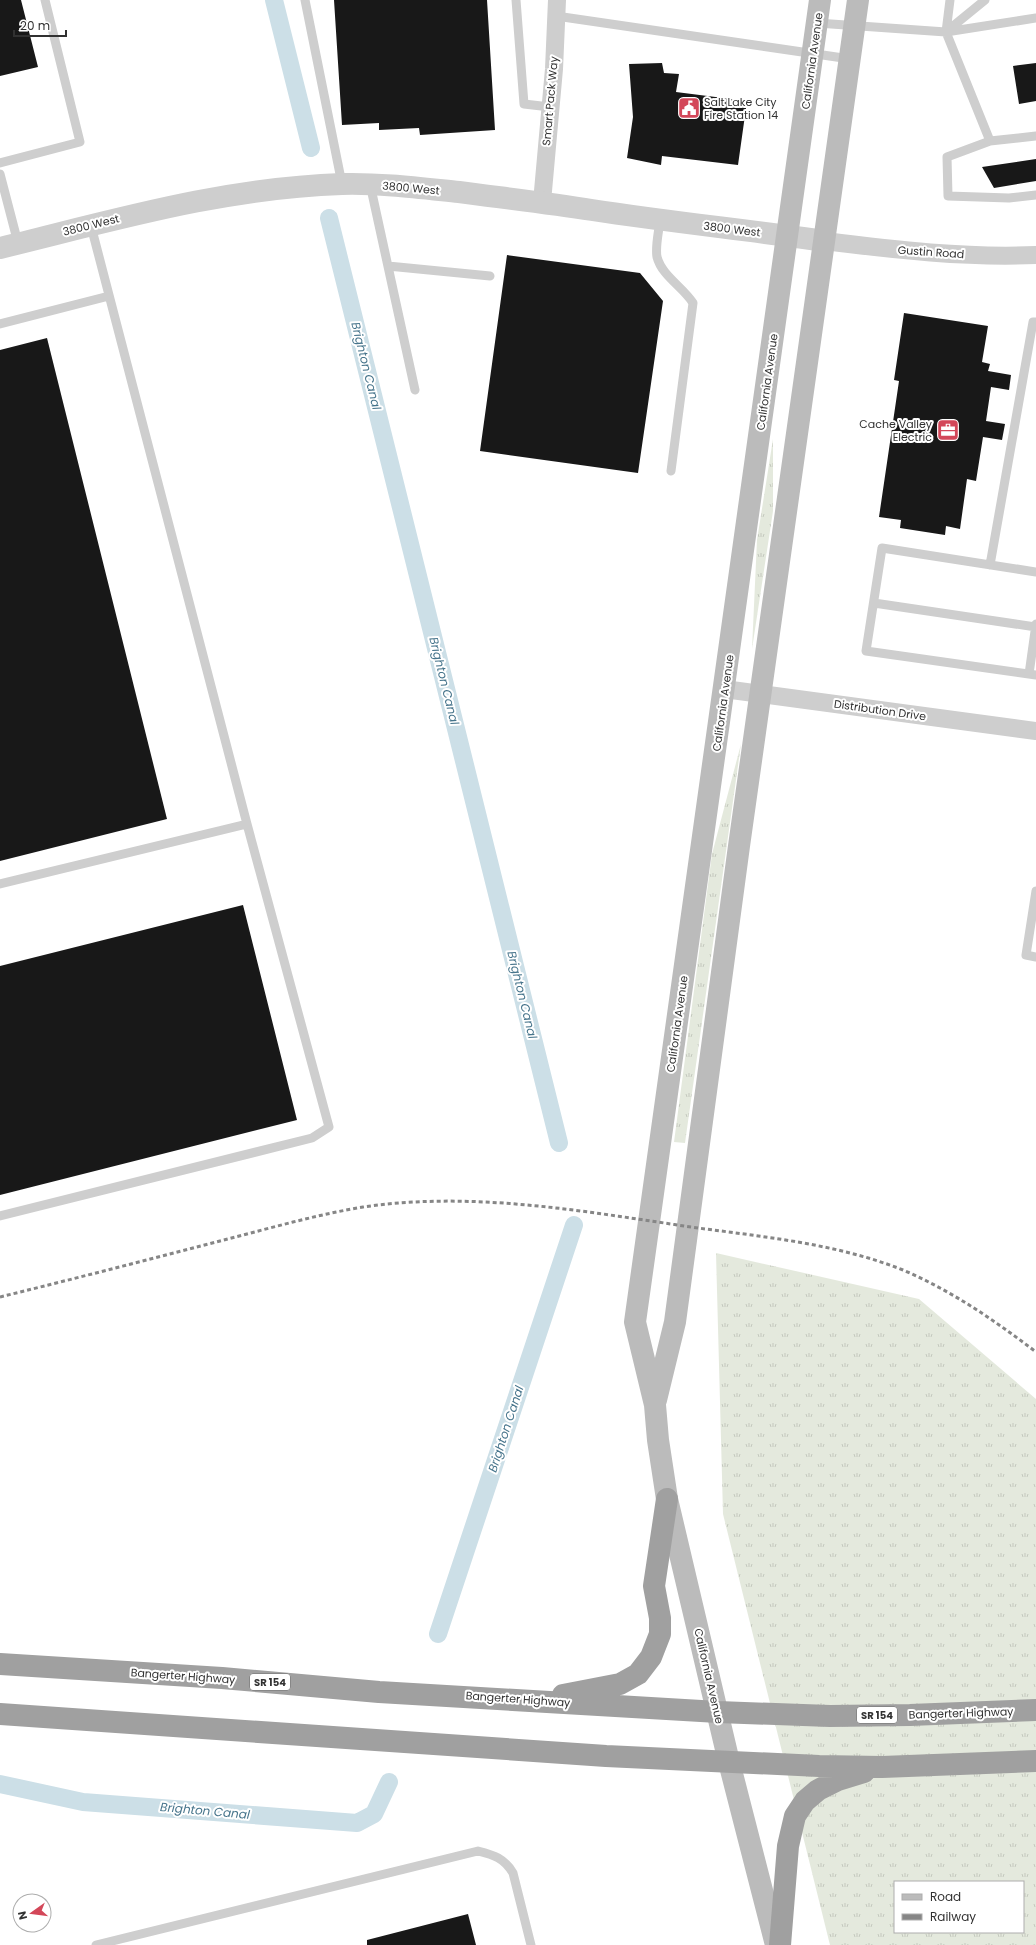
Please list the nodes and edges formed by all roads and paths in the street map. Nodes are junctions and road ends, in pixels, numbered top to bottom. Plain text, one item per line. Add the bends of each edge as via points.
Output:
1 (45, 0) edge
2 (305, 0) edge
3 (516, 0) edge
4 (820, 0) edge
5 (858, 0) edge
6 (950, 0) edge
7 (984, 0) edge
8 (557, 8) edge
9 (1036, 18) edge
10 (817, 23) junction
11 (855, 26) junction
12 (946, 32) junction
13 (813, 54) junction
14 (850, 59) junction
15 (550, 107) junction
16 (1036, 136) edge
17 (990, 141) junction
18 (0, 163) edge
19 (0, 174) edge
20 (342, 184) junction
21 (370, 184) junction
22 (1036, 195) edge
23 (542, 202) junction
24 (660, 220) junction
25 (91, 226) junction
26 (787, 236) junction
27 (826, 241) junction
28 (9, 245) edge
29 (1036, 255) edge
30 (388, 266) junction
31 (490, 276) dead end
32 (109, 296) junction
33 (1036, 322) edge
34 (0, 324) edge
35 (415, 390) dead end
36 (671, 471) dead end
37 (990, 565) junction
38 (1036, 572) edge
39 (874, 603) junction
40 (1036, 625) edge
41 (1033, 674) edge
42 (724, 689) junction
43 (761, 694) junction
44 (1036, 731) edge
45 (247, 824) junction
46 (0, 884) edge
47 (1036, 891) edge
48 (1036, 957) edge
49 (0, 1216) edge
50 (655, 1405) junction
51 (667, 1499) junction
52 (0, 1664) edge
53 (540, 1700) junction
54 (1036, 1710) edge
55 (718, 1712) junction
56 (0, 1714) edge
57 (1036, 1761) edge
58 (729, 1762) junction
59 (882, 1767) junction
60 (96, 1945) edge
61 (531, 1945) edge
62 (776, 1945) edge
63 (780, 1945) edge

1 - 18 lane via 80,142
2 - 20 lane
3 - 15 lane via 524,104
4 - 10 main road, California Avenue
5 - 11 main road, California Avenue
6 - 12 lane
7 - 12 lane
8 - 13 lane
8 - 15 street, Smart Pack Way
9 - 12 lane
10 - 11 lane
10 - 13 main road, California Avenue
11 - 12 lane
11 - 14 main road, California Avenue
12 - 17 lane
13 - 14 lane
13 - 26 main road, California Avenue
14 - 27 main road, California Avenue
15 - 23 street, Smart Pack Way
16 - 17 lane
17 - 22 lane via 946,157 948,196 1009,198
19 - 28 lane
20 - 21 street, 3800 West
20 - 25 street, 3800 West via 244,192 155,209
21 - 23 street, 3800 West via 409,186
21 - 30 lane
23 - 24 street, 3800 West
24 - 26 street, 3800 West
24 - 36 lane via 657,256 662,268 693,303
25 - 28 street, 3800 West
25 - 32 lane
26 - 27 street, 3800 West
26 - 42 main road, California Avenue
27 - 29 street, Gustin Road via 995,257
27 - 43 main road, California Avenue
30 - 31 lane
30 - 35 lane
32 - 34 lane
32 - 45 lane
33 - 37 lane via 1033,322
37 - 38 lane
37 - 39 lane via 882,548
39 - 40 lane
39 - 41 lane via 866,651
40 - 41 lane
42 - 43 street, Distribution Drive
42 - 50 main road, California Avenue via 635,1322
43 - 44 street, Distribution Drive
43 - 50 main road, California Avenue via 675,1322
45 - 46 lane
45 - 49 lane via 329,1127 312,1138
47 - 48 lane via 1026,955
50 - 51 main road, California Avenue
51 - 53 highway via 654,1586 660,1634 651,1658 638,1674 620,1684
51 - 55 main road, California Avenue
52 - 53 highway, Bangerter Highway / SR 154 via 222,1678 379,1692
53 - 55 highway, Bangerter Highway / SR 154
54 - 55 highway, Bangerter Highway / SR 154 via 837,1716
55 - 58 main road, California Avenue
56 - 58 highway
57 - 59 highway
58 - 59 highway
58 - 62 main road, California Avenue
59 - 63 highway via 838,1780 818,1790 805,1800 795,1816 788,1846
60 - 61 lane via 478,1852 496,1855 513,1873

